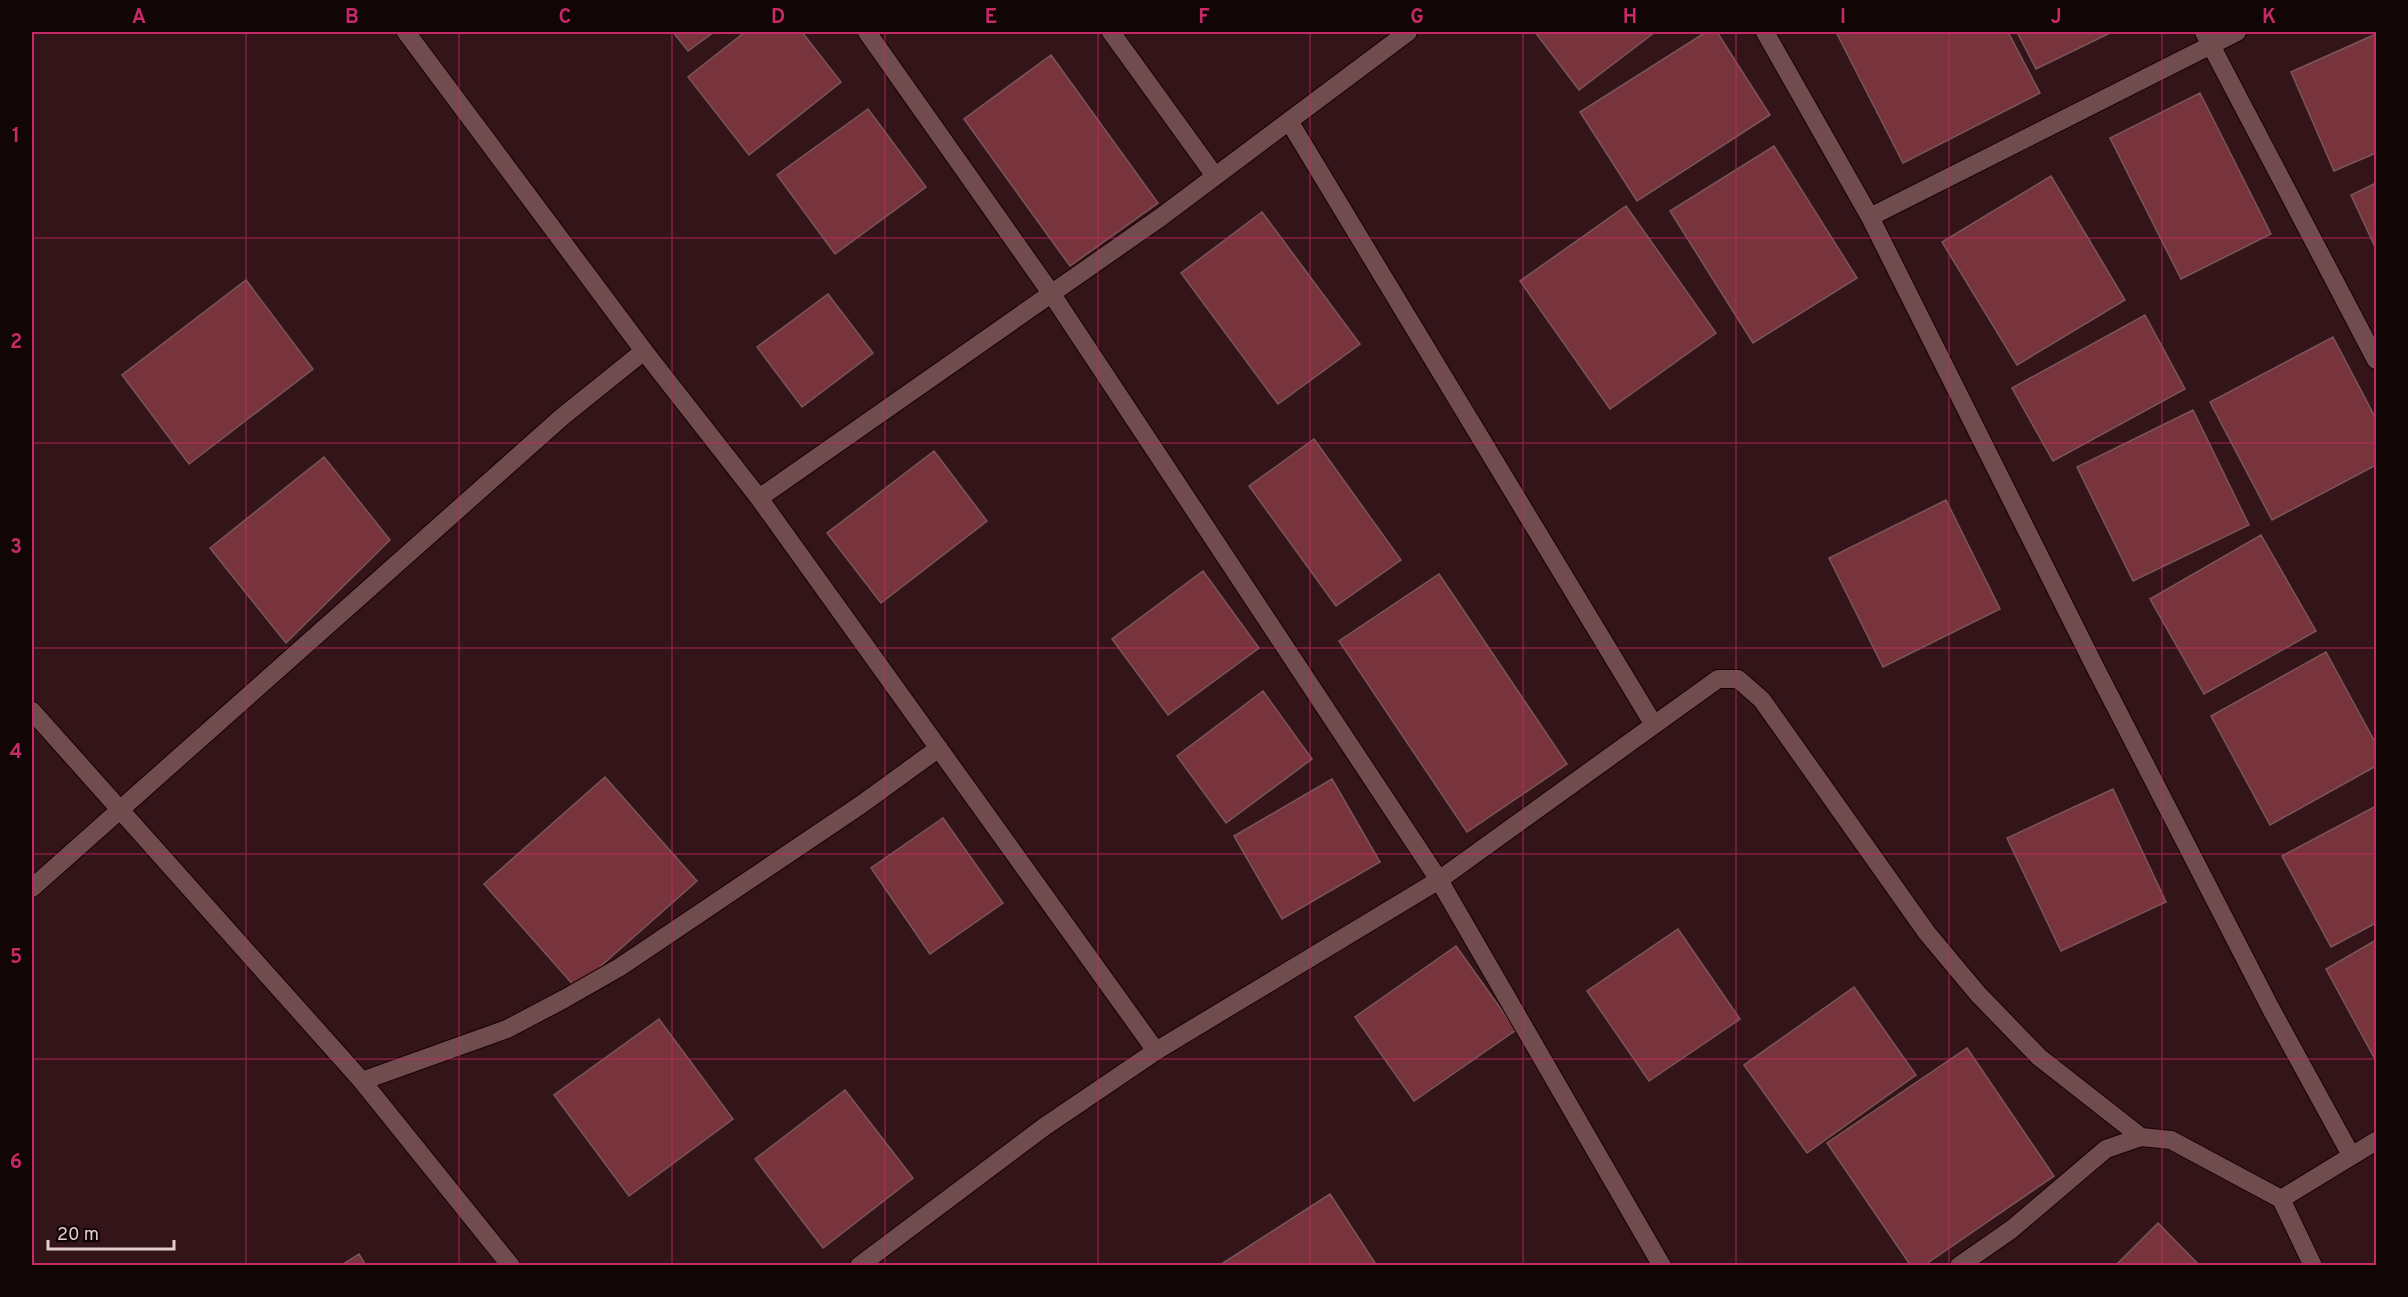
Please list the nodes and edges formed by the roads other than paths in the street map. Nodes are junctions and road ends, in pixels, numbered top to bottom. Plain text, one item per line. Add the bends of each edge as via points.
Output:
1 (406, 32) edge
2 (867, 32) edge
3 (1111, 32) edge
4 (1408, 32) edge
5 (1764, 32) edge
6 (2237, 32) edge
7 (2207, 37) edge
8 (1289, 121) junction
9 (1215, 176) junction
10 (1870, 217) junction
11 (1051, 293) junction
12 (644, 351) junction
13 (2376, 360) edge
14 (759, 498) junction
15 (32, 711) edge
16 (1654, 725) junction
17 (939, 748) junction
18 (120, 810) junction
19 (1439, 880) junction
20 (32, 888) edge
21 (1156, 1051) junction
22 (362, 1081) junction
23 (2141, 1137) junction
24 (2376, 1141) edge
25 (2351, 1155) junction
26 (2281, 1199) junction
27 (511, 1266) edge
28 (859, 1266) edge
29 (1662, 1266) edge
30 (1959, 1266) edge
31 (2313, 1266) edge

1 - 12 street
2 - 11 street
3 - 9 street
4 - 8 street
5 - 10 street
6 - 7 street
7 - 10 street
7 - 13 street
8 - 9 street
8 - 16 street
9 - 11 street
10 - 25 street via 2105,686 2271,1009
11 - 14 street
11 - 19 street
12 - 14 street
12 - 18 street via 562,417
14 - 17 street
15 - 18 street
16 - 19 street
16 - 23 street via 1718,679 1738,679 1762,700 1928,933 1978,994 2039,1057
17 - 21 street
17 - 22 street via 601,978 507,1029
18 - 20 street
18 - 22 street
19 - 21 street
19 - 29 street
21 - 28 street via 1044,1127
22 - 27 street
23 - 26 street via 2171,1140
23 - 30 street via 2106,1149 2012,1229
24 - 25 street
25 - 26 street
26 - 31 street

